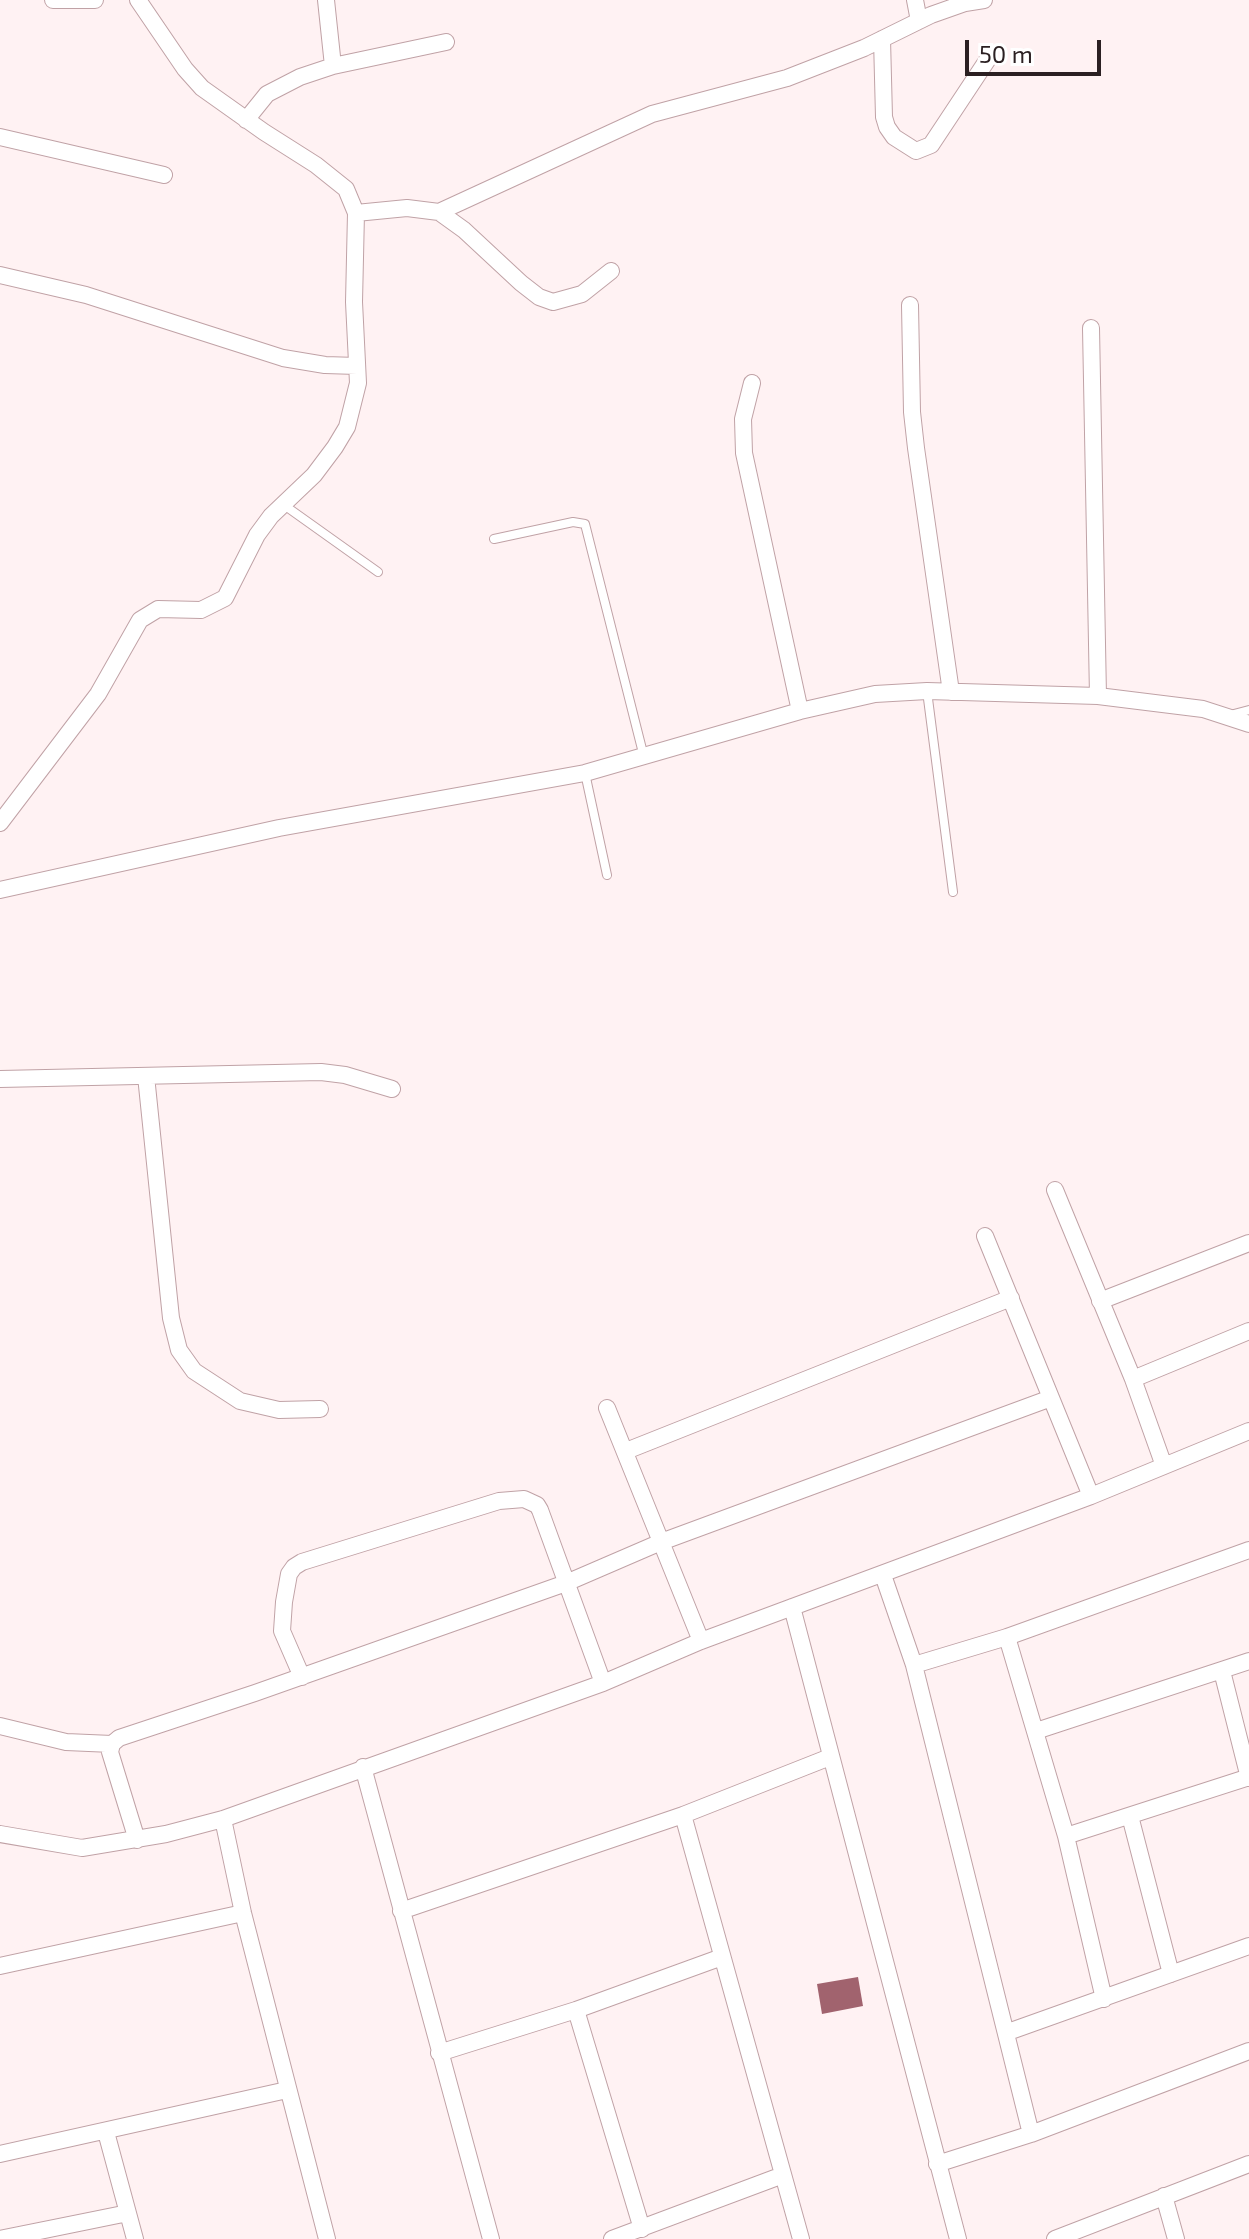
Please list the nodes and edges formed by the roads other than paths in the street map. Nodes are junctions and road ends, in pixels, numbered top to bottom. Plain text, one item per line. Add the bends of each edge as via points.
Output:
1 (53, 0) edge
2 (95, 0) edge
3 (138, 0) edge
4 (326, 0) edge
5 (915, 0) edge
6 (984, 0) edge
7 (919, 21) junction
8 (882, 39) junction
9 (446, 42) dead end
10 (988, 59) dead end
11 (333, 66) junction
12 (246, 120) junction
13 (0, 137) edge
14 (164, 175) dead end
15 (439, 212) junction
16 (356, 213) junction
17 (611, 271) dead end
18 (0, 275) edge
19 (910, 305) dead end
20 (1091, 328) dead end
21 (357, 366) junction
22 (752, 383) dead end
23 (284, 505) junction
24 (494, 539) dead end
25 (378, 572) dead end
26 (927, 691) junction
27 (951, 692) junction
28 (1098, 696) junction
29 (1249, 710) edge
30 (800, 711) junction
31 (1228, 716) junction
32 (1249, 724) edge
33 (644, 757) junction
34 (585, 773) junction
35 (0, 823) edge
36 (607, 875) dead end
37 (0, 890) edge
38 (953, 892) dead end
39 (146, 1076) junction
40 (0, 1079) edge
41 (392, 1089) dead end
42 (1055, 1190) dead end
43 (985, 1236) dead end
44 (1249, 1243) edge
45 (1011, 1298) junction
46 (1100, 1301) junction
47 (1249, 1331) edge
48 (1133, 1379) junction
49 (1051, 1398) junction
50 (607, 1408) dead end
51 (320, 1409) dead end
52 (1249, 1431) edge
53 (626, 1451) junction
54 (1164, 1466) junction
55 (1091, 1496) junction
56 (661, 1542) junction
57 (1249, 1550) edge
58 (883, 1575) junction
59 (566, 1583) junction
60 (792, 1607) junction
61 (1007, 1637) junction
62 (701, 1641) junction
63 (1249, 1661) edge
64 (914, 1665) junction
65 (1222, 1671) junction
66 (302, 1677) junction
67 (603, 1683) junction
68 (0, 1726) edge
69 (1036, 1731) junction
70 (112, 1744) junction
71 (830, 1757) junction
72 (363, 1767) junction
73 (1249, 1777) edge
74 (683, 1815) junction
75 (1130, 1816) junction
76 (223, 1819) junction
77 (0, 1834) edge
78 (1066, 1836) junction
79 (137, 1840) junction
80 (401, 1911) junction
81 (243, 1913) junction
82 (1249, 1946) edge
83 (722, 1957) junction
84 (0, 1966) edge
85 (1171, 1974) junction
86 (1104, 1999) junction
87 (576, 2010) junction
88 (1008, 2032) junction
89 (1249, 2051) edge
90 (439, 2053) junction
91 (287, 2090) junction
92 (106, 2132) junction
93 (1031, 2134) junction
94 (0, 2154) edge
95 (937, 2164) junction
96 (1249, 2164) edge
97 (783, 2175) junction
98 (1164, 2196) junction
99 (128, 2213) junction
100 (642, 2229) junction
101 (1085, 2233) edge
102 (0, 2239) edge
103 (135, 2239) edge
104 (327, 2239) edge
105 (491, 2239) edge
106 (612, 2239) edge
107 (801, 2239) edge
108 (958, 2239) edge
109 (1055, 2239) edge
110 (1176, 2239) edge

1 - 2 street
3 - 12 street via 194,78
4 - 11 street
5 - 7 street
6 - 7 street
7 - 8 street
8 - 10 street via 887,127 916,151 931,145
8 - 15 street via 787,78 652,114
9 - 11 street
11 - 12 street via 267,94
12 - 16 street via 333,177 346,189
13 - 14 street
15 - 16 street via 407,208
15 - 17 street via 539,297 553,302 582,294
16 - 21 street
18 - 21 street via 86,295 283,358
19 - 27 street via 912,412
20 - 28 street
21 - 23 street via 347,427 314,475
22 - 30 street via 743,419 744,453
23 - 25 lane
23 - 35 street via 257,535 225,598 201,610 158,609 140,620 98,694
24 - 33 lane via 585,524
26 - 27 street
26 - 30 street via 875,694
26 - 38 lane
27 - 28 street
28 - 31 street
29 - 31 lane
30 - 33 street
31 - 32 street
33 - 34 street
34 - 36 lane
34 - 37 street via 279,828
39 - 40 street
39 - 41 street via 333,1073
39 - 51 street via 171,1318 179,1350 194,1371 240,1401 279,1410
42 - 46 street
43 - 45 street
44 - 46 street
45 - 49 street
45 - 53 street
46 - 48 street
47 - 48 street
48 - 54 street
49 - 55 street
49 - 56 street
50 - 53 street
52 - 54 street
53 - 56 street
54 - 55 street
55 - 58 street
56 - 59 street
56 - 62 street
57 - 61 street
58 - 60 street
58 - 64 street
59 - 66 street
59 - 66 street via 540,1510 524,1499 499,1501 302,1562 289,1574 282,1620 287,1647
59 - 67 street
60 - 62 street
60 - 71 street
61 - 64 street
61 - 69 street
62 - 67 street
63 - 65 street
64 - 88 street
65 - 69 street
65 - 73 street
66 - 70 street
67 - 72 street
68 - 70 street via 66,1742
69 - 78 street
70 - 79 street
71 - 74 street
71 - 95 street
72 - 76 street
72 - 80 street
73 - 75 street
74 - 80 street
74 - 83 street
75 - 78 street
75 - 85 street
76 - 79 street
76 - 81 street
77 - 79 street via 82,1848
78 - 86 street
80 - 90 street
81 - 84 street
81 - 91 street
82 - 85 street
83 - 87 street
83 - 97 street
85 - 86 street
86 - 88 street
87 - 90 street
87 - 100 street
88 - 93 street
89 - 93 street
90 - 105 street
91 - 92 street
91 - 104 street
92 - 94 street
92 - 99 street
93 - 95 street
95 - 108 street
96 - 98 street
97 - 100 street
97 - 107 street
98 - 101 street
98 - 110 street
99 - 102 street
99 - 103 street
100 - 106 street
101 - 109 street

